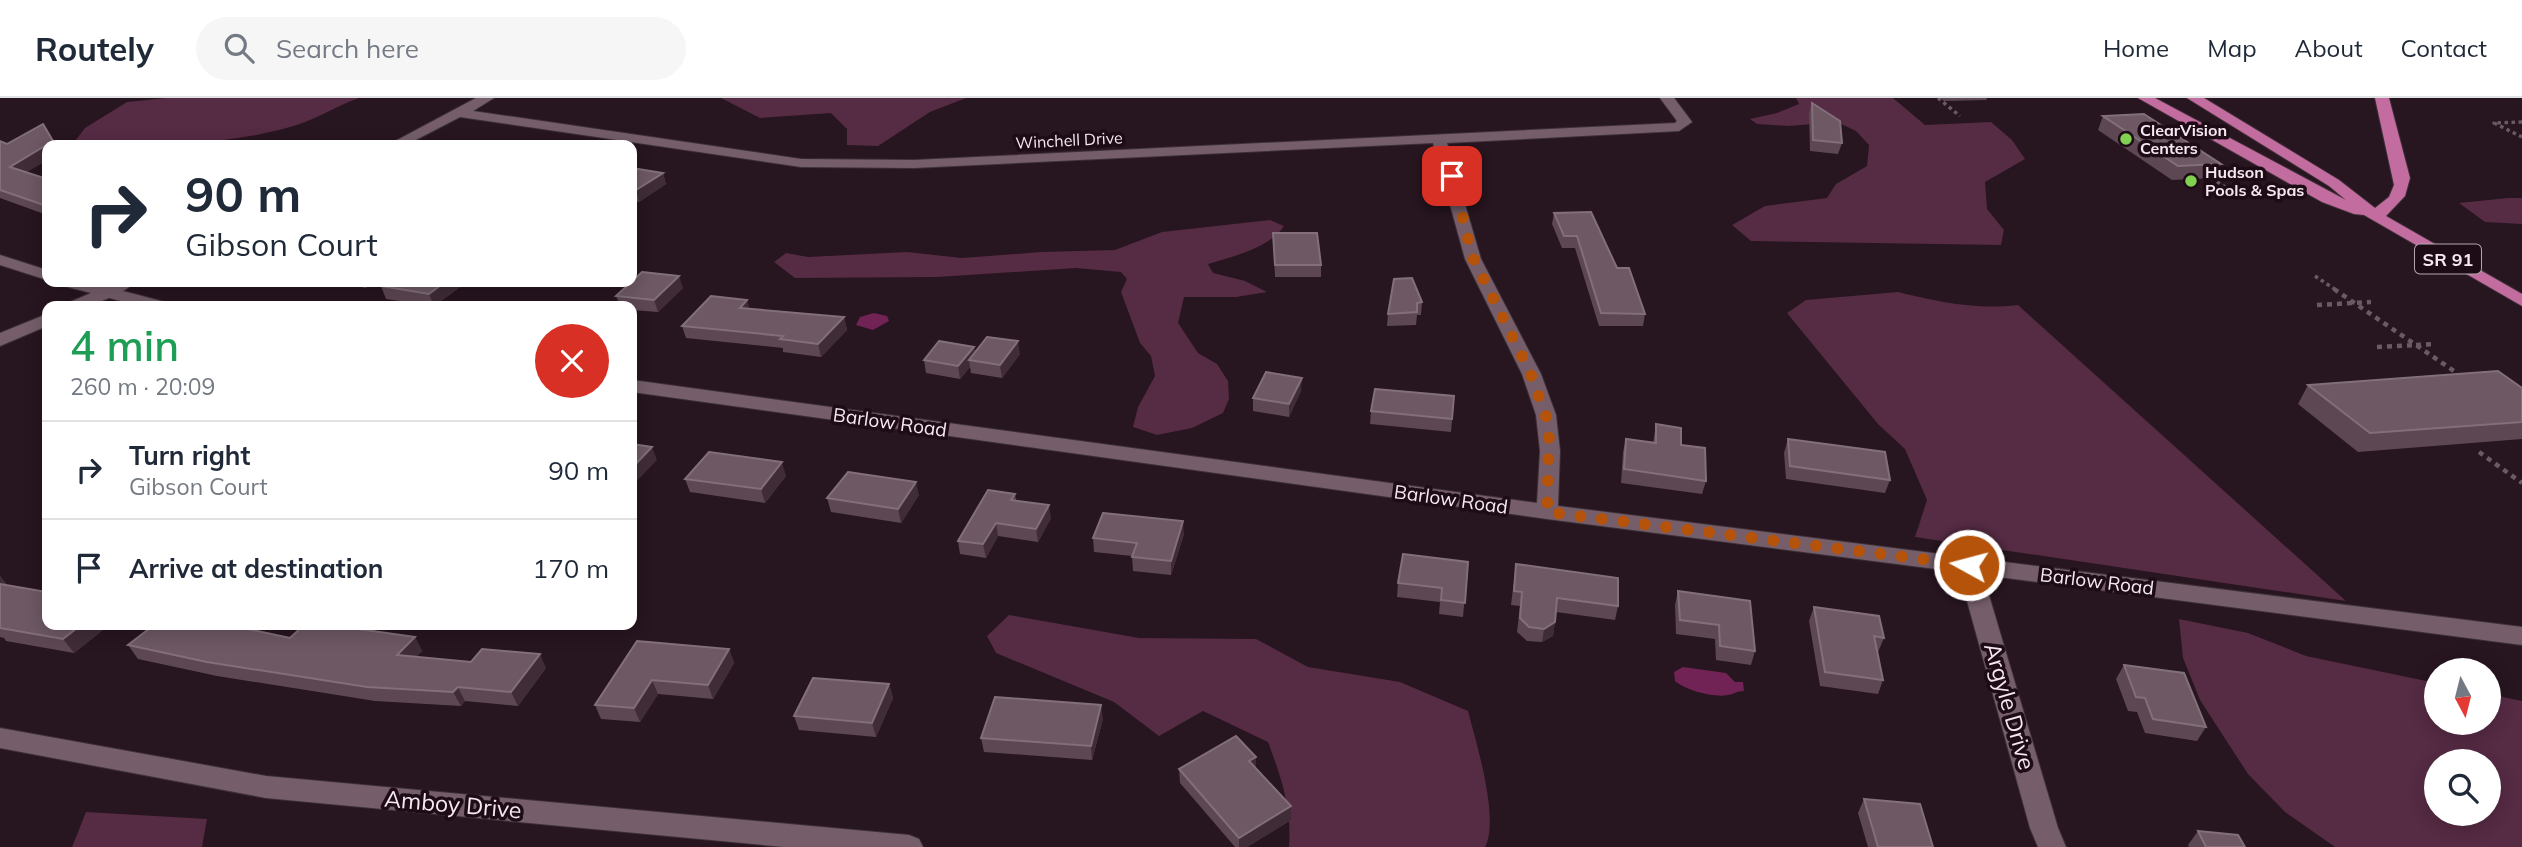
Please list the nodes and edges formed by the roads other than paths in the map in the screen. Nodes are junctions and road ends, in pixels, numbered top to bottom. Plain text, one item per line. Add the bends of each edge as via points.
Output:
1 (487, 98) edge
2 (1667, 98) edge
3 (2382, 98) edge
4 (2197, 100) edge
5 (2150, 101) edge
6 (460, 113) junction
7 (405, 140) edge
8 (636, 140) edge
9 (637, 140) edge
10 (1439, 140) junction
11 (2375, 216) junction
12 (0, 260) edge
13 (42, 273) edge
14 (87, 287) edge
15 (119, 287) edge
16 (107, 293) junction
17 (88, 301) edge
18 (139, 301) edge
19 (2522, 301) edge
20 (42, 321) edge
21 (0, 340) edge
22 (637, 387) edge
23 (1547, 512) junction
24 (1969, 565) junction
25 (2522, 636) edge
26 (0, 738) edge
27 (909, 847) edge
28 (2052, 847) edge

1 - 6 street
2 - 10 street, Winchell Drive via 1684,117 1683,125 1662,130
3 - 11 main road via 2402,191
4 - 5 main road
4 - 11 main road, SR 91 via 2334,183
5 - 11 main road, SR 91 via 2328,199
6 - 7 street
6 - 8 street, Winchell Drive
9 - 10 street, Winchell Drive via 845,165
10 - 23 street via 1473,258 1529,370 1546,416
11 - 19 main road, SR 91
12 - 13 street
14 - 16 street
15 - 16 street
16 - 17 street
16 - 18 street
20 - 21 street
22 - 23 street, Barlow Road
23 - 24 street, Barlow Road
24 - 25 street, Barlow Road
24 - 28 street, Argyle Drive
26 - 27 street, Amboy Drive via 266,787

